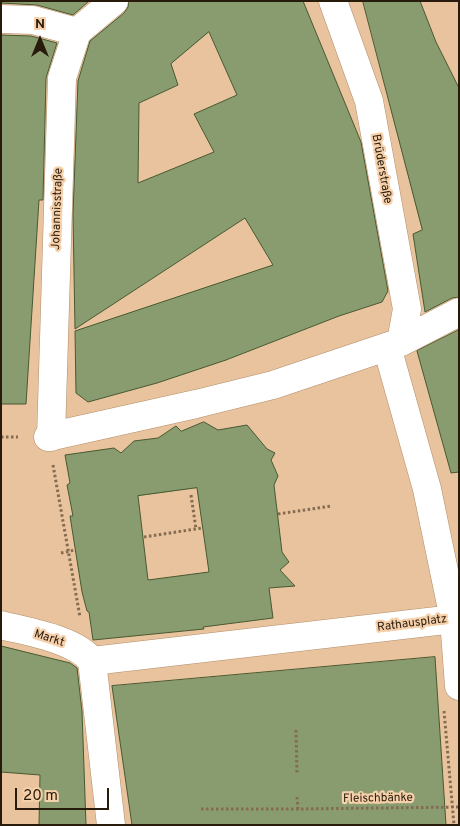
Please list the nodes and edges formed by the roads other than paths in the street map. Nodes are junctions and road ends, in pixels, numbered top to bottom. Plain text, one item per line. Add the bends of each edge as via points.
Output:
1 (114, 1) edge
2 (333, 1) edge
3 (1, 19) edge
4 (77, 32) junction
5 (459, 312) edge
6 (394, 345) junction
7 (454, 619) junction
8 (1, 625) edge
9 (89, 657) junction
10 (459, 686) edge
11 (111, 825) edge

1 - 4 street
2 - 6 street, Brüderstraße via 369,101 406,309
3 - 4 street via 33,20
4 - 6 street, Johannisstraße via 62,78 50,437 273,385
5 - 6 street
6 - 7 street, Rathausplatz
7 - 9 street, Rathausplatz
7 - 10 street
8 - 9 street, Markt via 60,640
9 - 11 street

